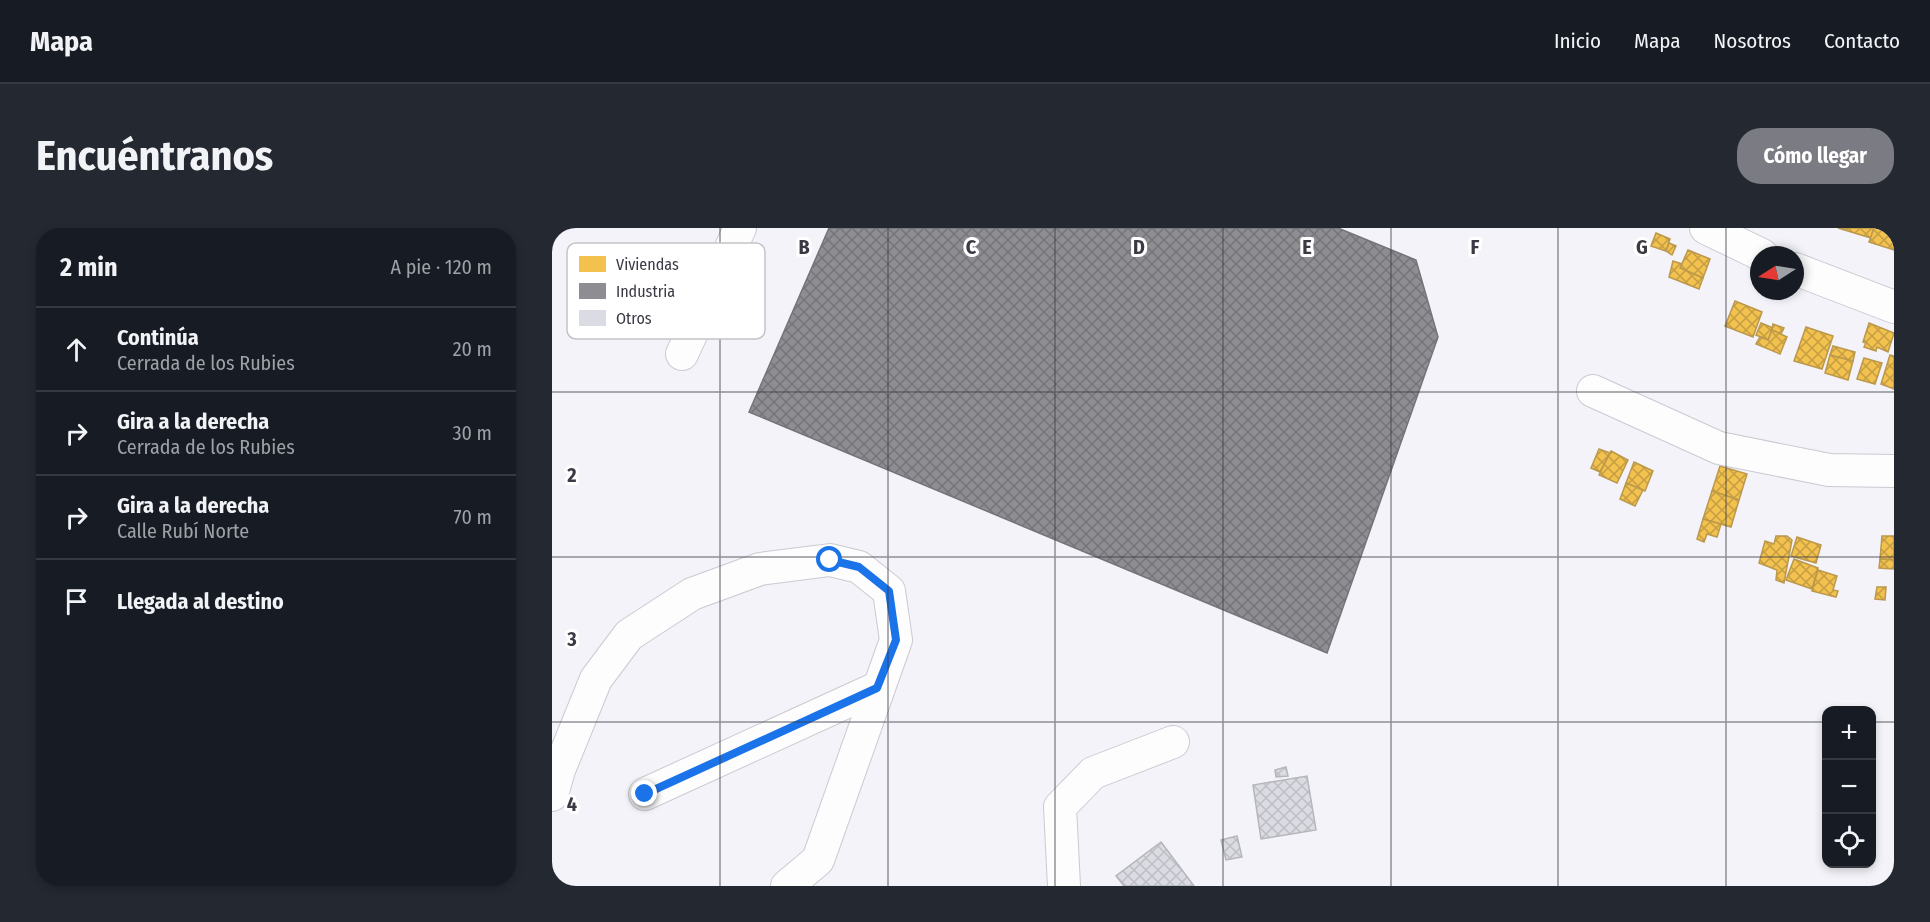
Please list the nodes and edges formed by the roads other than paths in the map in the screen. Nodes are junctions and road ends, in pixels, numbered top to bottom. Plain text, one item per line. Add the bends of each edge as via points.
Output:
1 (740, 228) edge
2 (1706, 228) edge
3 (733, 243) edge
4 (1750, 249) edge
5 (1804, 272) edge
6 (1894, 307) edge
7 (689, 339) edge
8 (682, 354) dead end
9 (1593, 391) dead end
10 (1894, 471) edge
11 (877, 688) junction
12 (1173, 742) dead end
13 (645, 794) dead end
14 (552, 795) edge
15 (787, 886) edge
16 (1064, 886) edge

1 - 3 street
2 - 4 street
5 - 6 street
7 - 8 street
9 - 10 street via 1719,448 1829,470
11 - 13 street
11 - 14 street via 896,640 889,591 859,567 830,560 760,569 692,594 629,635 596,679
11 - 15 street via 818,860
12 - 16 street via 1093,773 1060,807

